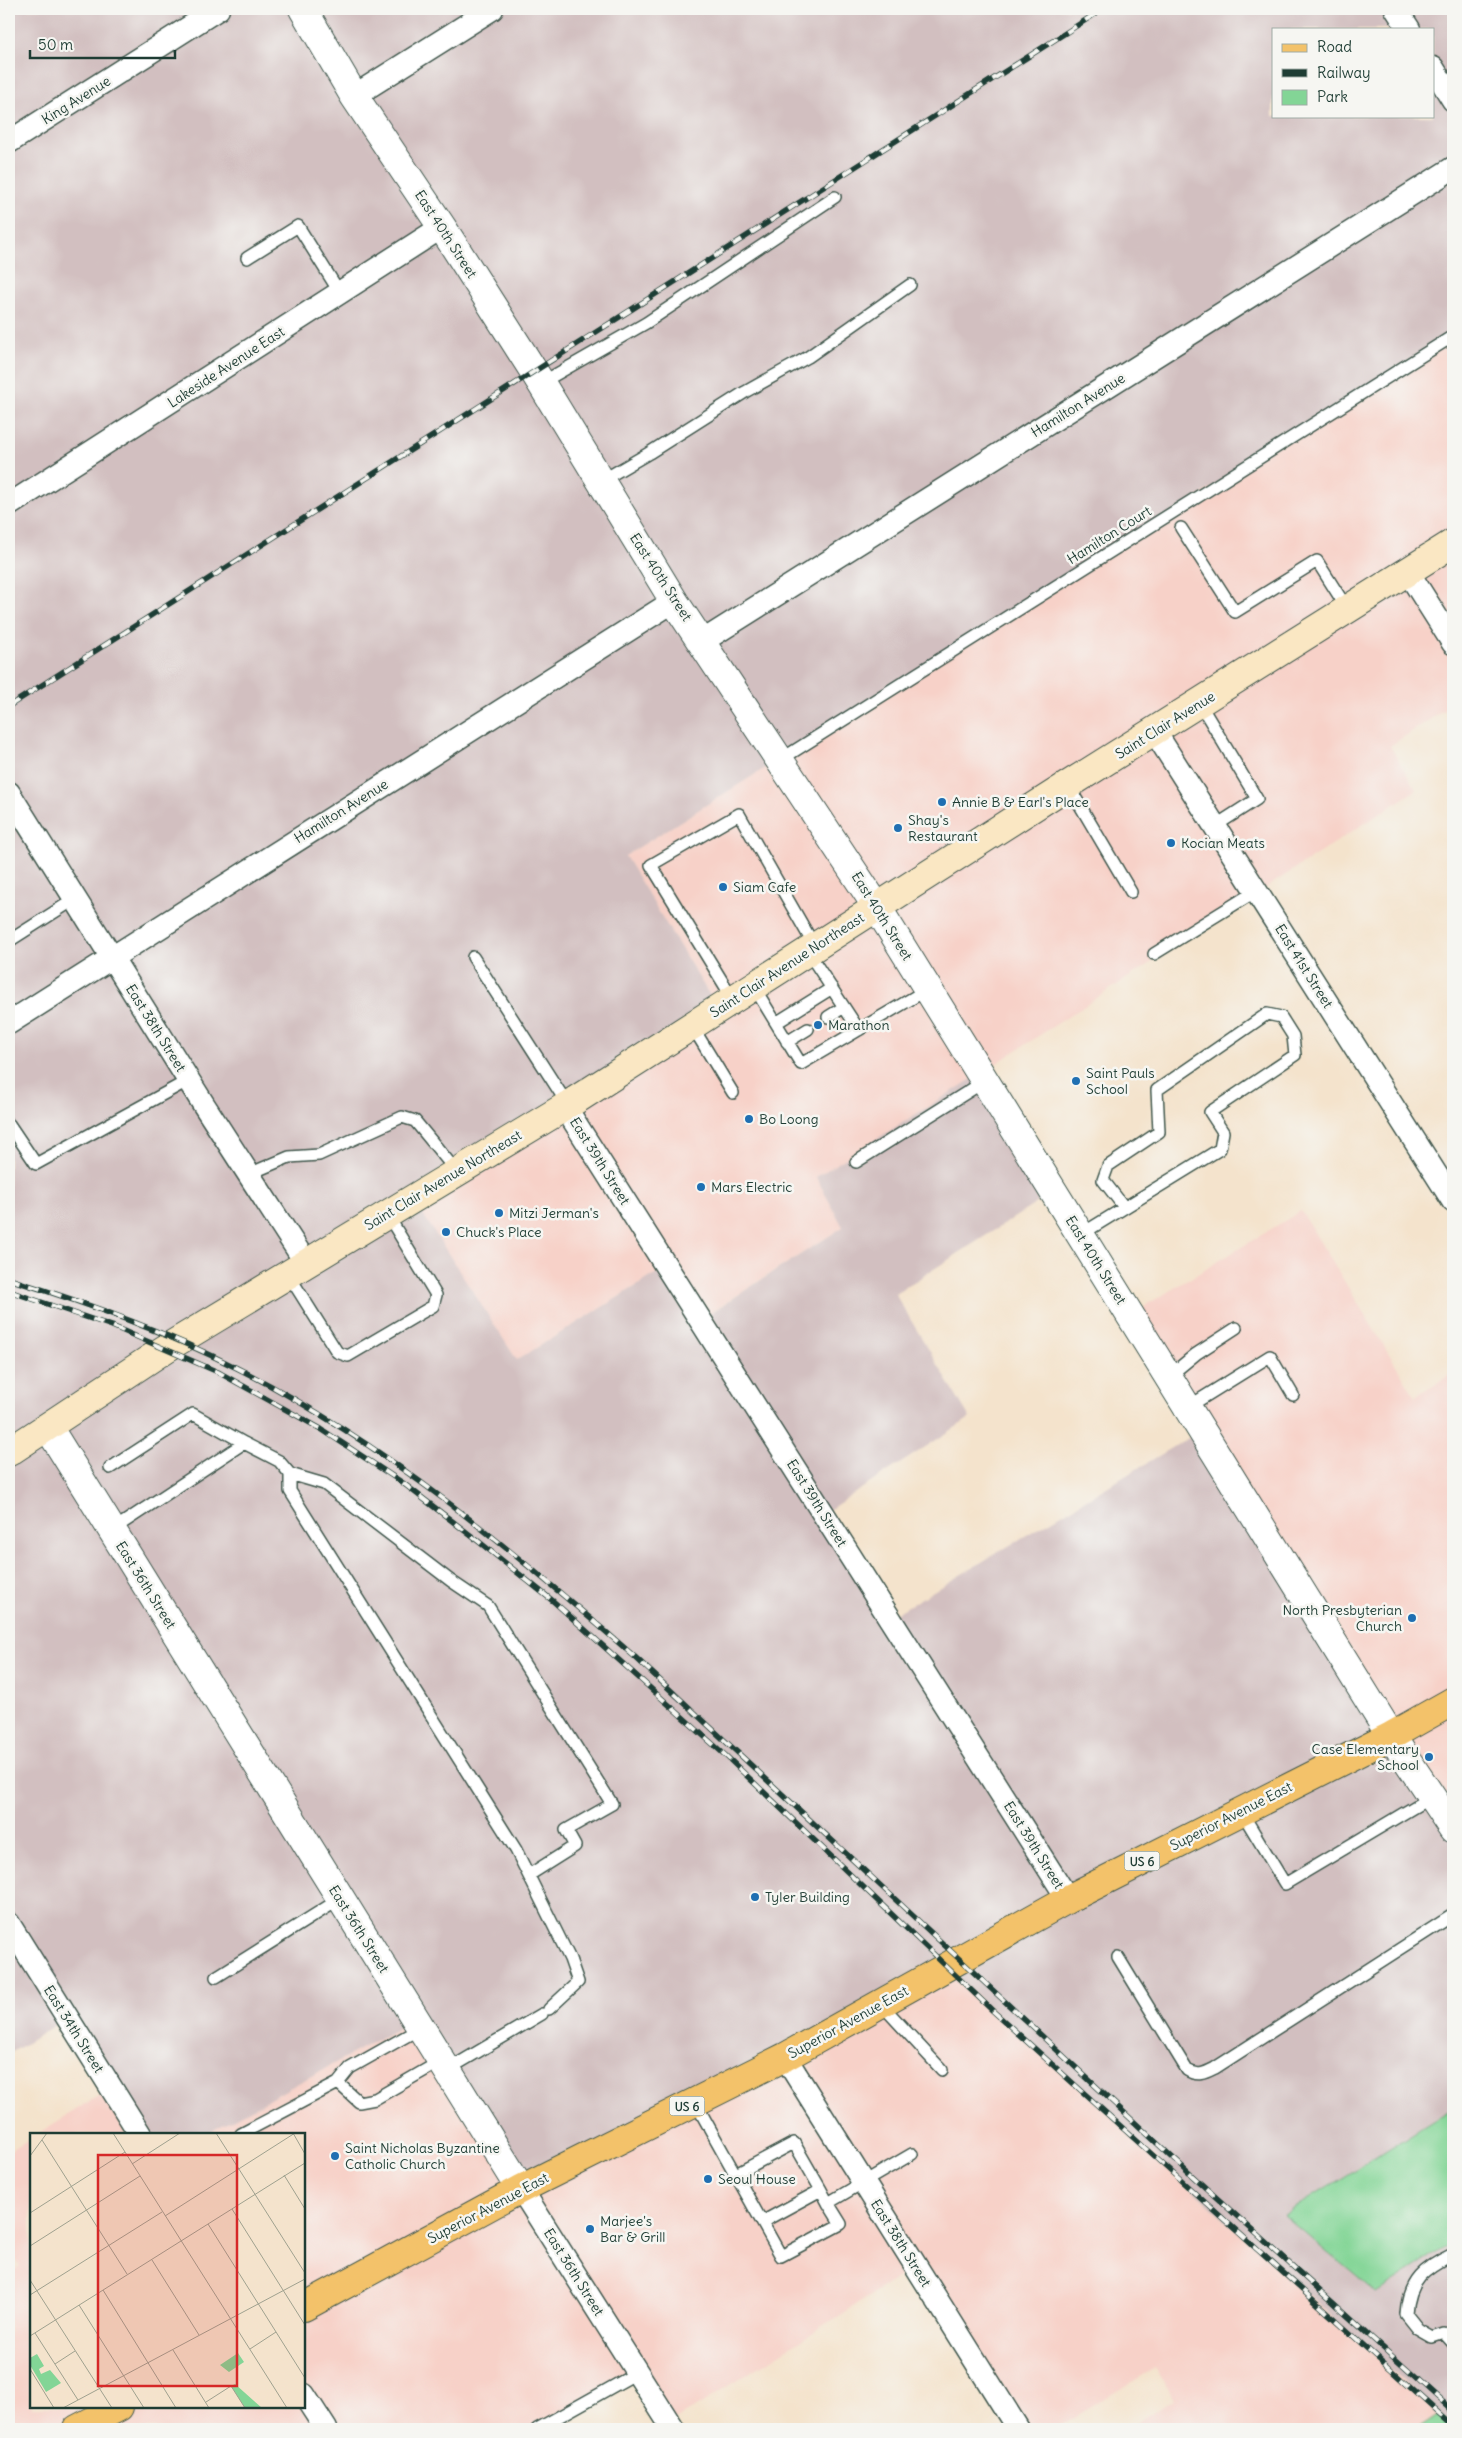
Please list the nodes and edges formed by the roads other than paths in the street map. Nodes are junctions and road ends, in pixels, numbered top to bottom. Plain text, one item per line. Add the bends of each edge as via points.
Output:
1 (218, 9) edge
2 (302, 9) edge
3 (492, 9) edge
4 (1396, 9) edge
5 (1408, 28) edge
6 (1434, 70) edge
7 (354, 96) junction
8 (1453, 100) edge
9 (9, 142) edge
10 (1453, 168) edge
11 (836, 198) dead end
12 (442, 227) junction
13 (247, 258) dead end
14 (910, 285) dead end
15 (340, 293) junction
16 (1453, 336) edge
17 (541, 383) junction
18 (600, 481) junction
19 (9, 505) edge
20 (1181, 528) dead end
21 (1453, 543) edge
22 (1408, 572) junction
23 (674, 601) junction
24 (1348, 610) junction
25 (703, 641) junction
26 (1453, 643) edge
27 (1200, 704) junction
28 (1155, 732) junction
29 (780, 760) junction
30 (1068, 785) junction
31 (9, 792) edge
32 (1215, 826) junction
33 (1256, 891) junction
34 (1131, 892) dead end
35 (75, 899) junction
36 (877, 908) junction
37 (9, 941) edge
38 (812, 949) junction
39 (1154, 954) dead end
40 (111, 956) junction
41 (473, 957) dead end
42 (832, 988) junction
43 (928, 989) junction
44 (744, 993) junction
45 (844, 1008) junction
46 (828, 1017) dead end
47 (9, 1022) edge
48 (776, 1023) junction
49 (692, 1026) junction
50 (808, 1029) dead end
51 (859, 1030) junction
52 (788, 1042) junction
53 (189, 1080) junction
54 (985, 1081) junction
55 (733, 1093) dead end
56 (566, 1106) junction
57 (9, 1124) edge
58 (856, 1162) dead end
59 (456, 1172) junction
60 (249, 1174) junction
61 (1453, 1201) edge
62 (1124, 1208) junction
63 (387, 1214) junction
64 (1080, 1235) junction
65 (297, 1268) junction
66 (1236, 1328) dead end
67 (1168, 1376) junction
68 (1294, 1395) dead end
69 (1188, 1408) junction
70 (48, 1427) junction
71 (244, 1443) junction
72 (9, 1452) edge
73 (110, 1468) dead end
74 (290, 1474) junction
75 (112, 1530) junction
76 (1453, 1702) edge
77 (1391, 1736) junction
78 (1432, 1797) junction
79 (1241, 1811) junction
80 (1453, 1829) edge
81 (529, 1875) junction
82 (340, 1899) junction
83 (1068, 1899) junction
84 (1453, 1914) edge
85 (9, 1924) edge
86 (1118, 1957) dead end
87 (216, 1977) dead end
88 (881, 2004) junction
89 (421, 2028) junction
90 (785, 2057) junction
91 (444, 2065) junction
92 (942, 2070) dead end
93 (338, 2083) junction
94 (695, 2102) junction
95 (139, 2133) edge
96 (243, 2133) edge
97 (912, 2154) dead end
98 (736, 2174) junction
99 (863, 2182) junction
100 (521, 2189) junction
101 (821, 2190) junction
102 (828, 2203) junction
103 (762, 2222) junction
104 (1453, 2254) edge
105 (305, 2306) edge
106 (1449, 2330) edge
107 (1453, 2342) edge
108 (637, 2373) junction
109 (305, 2397) edge
110 (117, 2408) edge
111 (77, 2429) edge
112 (326, 2429) edge
113 (537, 2429) edge
114 (673, 2429) edge
115 (1018, 2429) edge

1 - 9 street, King Avenue
2 - 7 street, East 40th Street
3 - 7 street
4 - 5 street
6 - 8 street
7 - 12 street, East 40th Street
10 - 25 street, Hamilton Avenue
11 - 17 lane via 646,323
12 - 15 street, Lakeside Avenue East
12 - 17 street, East 40th Street
13 - 15 lane via 298,226
14 - 18 lane via 808,358 745,392
15 - 19 street, Lakeside Avenue East
16 - 29 lane, Hamilton Court
17 - 18 street, East 40th Street
18 - 23 street, East 40th Street
20 - 24 lane via 1235,612 1317,561
21 - 22 main road, Saint Clair Avenue
22 - 24 main road, Saint Clair Avenue
22 - 26 street
23 - 25 street, East 40th Street
23 - 40 street, Hamilton Avenue
24 - 27 main road, Saint Clair Avenue
25 - 29 street, East 40th Street
27 - 28 main road, Saint Clair Avenue
27 - 32 lane via 1257,799
28 - 30 main road, Saint Clair Avenue
28 - 32 street, East 41st Street
29 - 36 street, East 40th Street
30 - 34 lane
30 - 36 main road, Saint Clair Avenue
31 - 35 street, East 38th Street
32 - 33 street, East 41st Street
33 - 39 lane
33 - 61 street, East 41st Street
35 - 37 lane
35 - 40 street, East 38th Street
36 - 38 main road, Saint Clair Avenue Northeast
36 - 43 street, East 40th Street
38 - 42 lane
38 - 44 main road, Saint Clair Avenue Northeast
38 - 44 lane via 739,814 651,865
40 - 47 street, Hamilton Avenue
40 - 53 street, East 38th Street
41 - 56 lane
42 - 45 lane
42 - 48 lane
43 - 51 lane
43 - 54 street, East 40th Street
44 - 48 lane
44 - 49 main road, Saint Clair Avenue Northeast
45 - 46 lane
45 - 51 lane
48 - 52 lane
49 - 55 lane
49 - 56 main road, Saint Clair Avenue Northeast
50 - 52 lane
51 - 52 lane via 801,1064
53 - 57 lane via 36,1164
53 - 60 street, East 38th Street
54 - 58 lane
54 - 64 street, East 40th Street
56 - 59 main road, Saint Clair Avenue Northeast
56 - 83 street, East 39th Street
59 - 60 lane via 415,1121 402,1118 319,1155 289,1158
59 - 63 main road, Saint Clair Avenue Northeast
60 - 65 street, East 38th Street
62 - 62 lane via 1220,1149 1223,1132 1210,1112 1295,1055 1293,1036 1281,1018 1267,1014 1158,1090 1159,1132 1108,1166 1103,1180
62 - 64 lane
63 - 65 main road, Saint Clair Avenue Northeast
63 - 65 lane via 436,1295 433,1306 348,1356 337,1352
64 - 67 street, East 40th Street
65 - 70 main road, Saint Clair Avenue Northeast via 165,1349
66 - 67 lane
67 - 69 street, East 40th Street
68 - 69 lane via 1270,1356
69 - 77 street, East 40th Street
70 - 72 main road, Saint Clair Avenue Northeast
70 - 75 street, East 36th Street
71 - 73 lane via 192,1414
71 - 74 lane via 279,1461
71 - 75 lane
74 - 81 lane via 290,1491
74 - 81 lane via 324,1484 488,1606 612,1804 566,1830 575,1846
75 - 82 street, East 36th Street
76 - 77 main road, US 6
77 - 78 street, East 40th Street
77 - 79 main road, Superior Avenue East / US 6
78 - 79 lane via 1284,1884
78 - 80 street, East 40th Street
79 - 83 main road, Superior Avenue East / US 6
81 - 91 lane via 578,1982 545,2012
82 - 87 lane
82 - 89 street, East 36th Street
83 - 88 main road, Superior Avenue East / US 6
84 - 86 lane via 1200,2075 1187,2070
85 - 95 street, East 34th Street
88 - 90 main road, Superior Avenue East / US 6
88 - 92 lane
89 - 91 street, East 36th Street
89 - 93 lane via 350,2068
90 - 94 main road, Superior Avenue East / US 6
90 - 99 street, East 38th Street
91 - 93 lane via 375,2099 359,2102
91 - 100 street, East 36th Street
93 - 96 lane
94 - 98 lane
94 - 100 main road, Superior Avenue East / US 6
97 - 99 lane
98 - 101 lane via 794,2143
98 - 103 lane
99 - 102 lane
99 - 115 street, East 38th Street
100 - 105 main road, Superior Avenue East / US 6
100 - 108 street, East 36th Street
101 - 102 lane
101 - 103 lane
102 - 103 lane via 841,2224 781,2256
104 - 106 lane via 1431,2265 1416,2280 1407,2298 1406,2314 1418,2329 1432,2337
106 - 107 lane
108 - 113 lane
108 - 114 street, East 36th Street
109 - 112 street
110 - 111 main road

